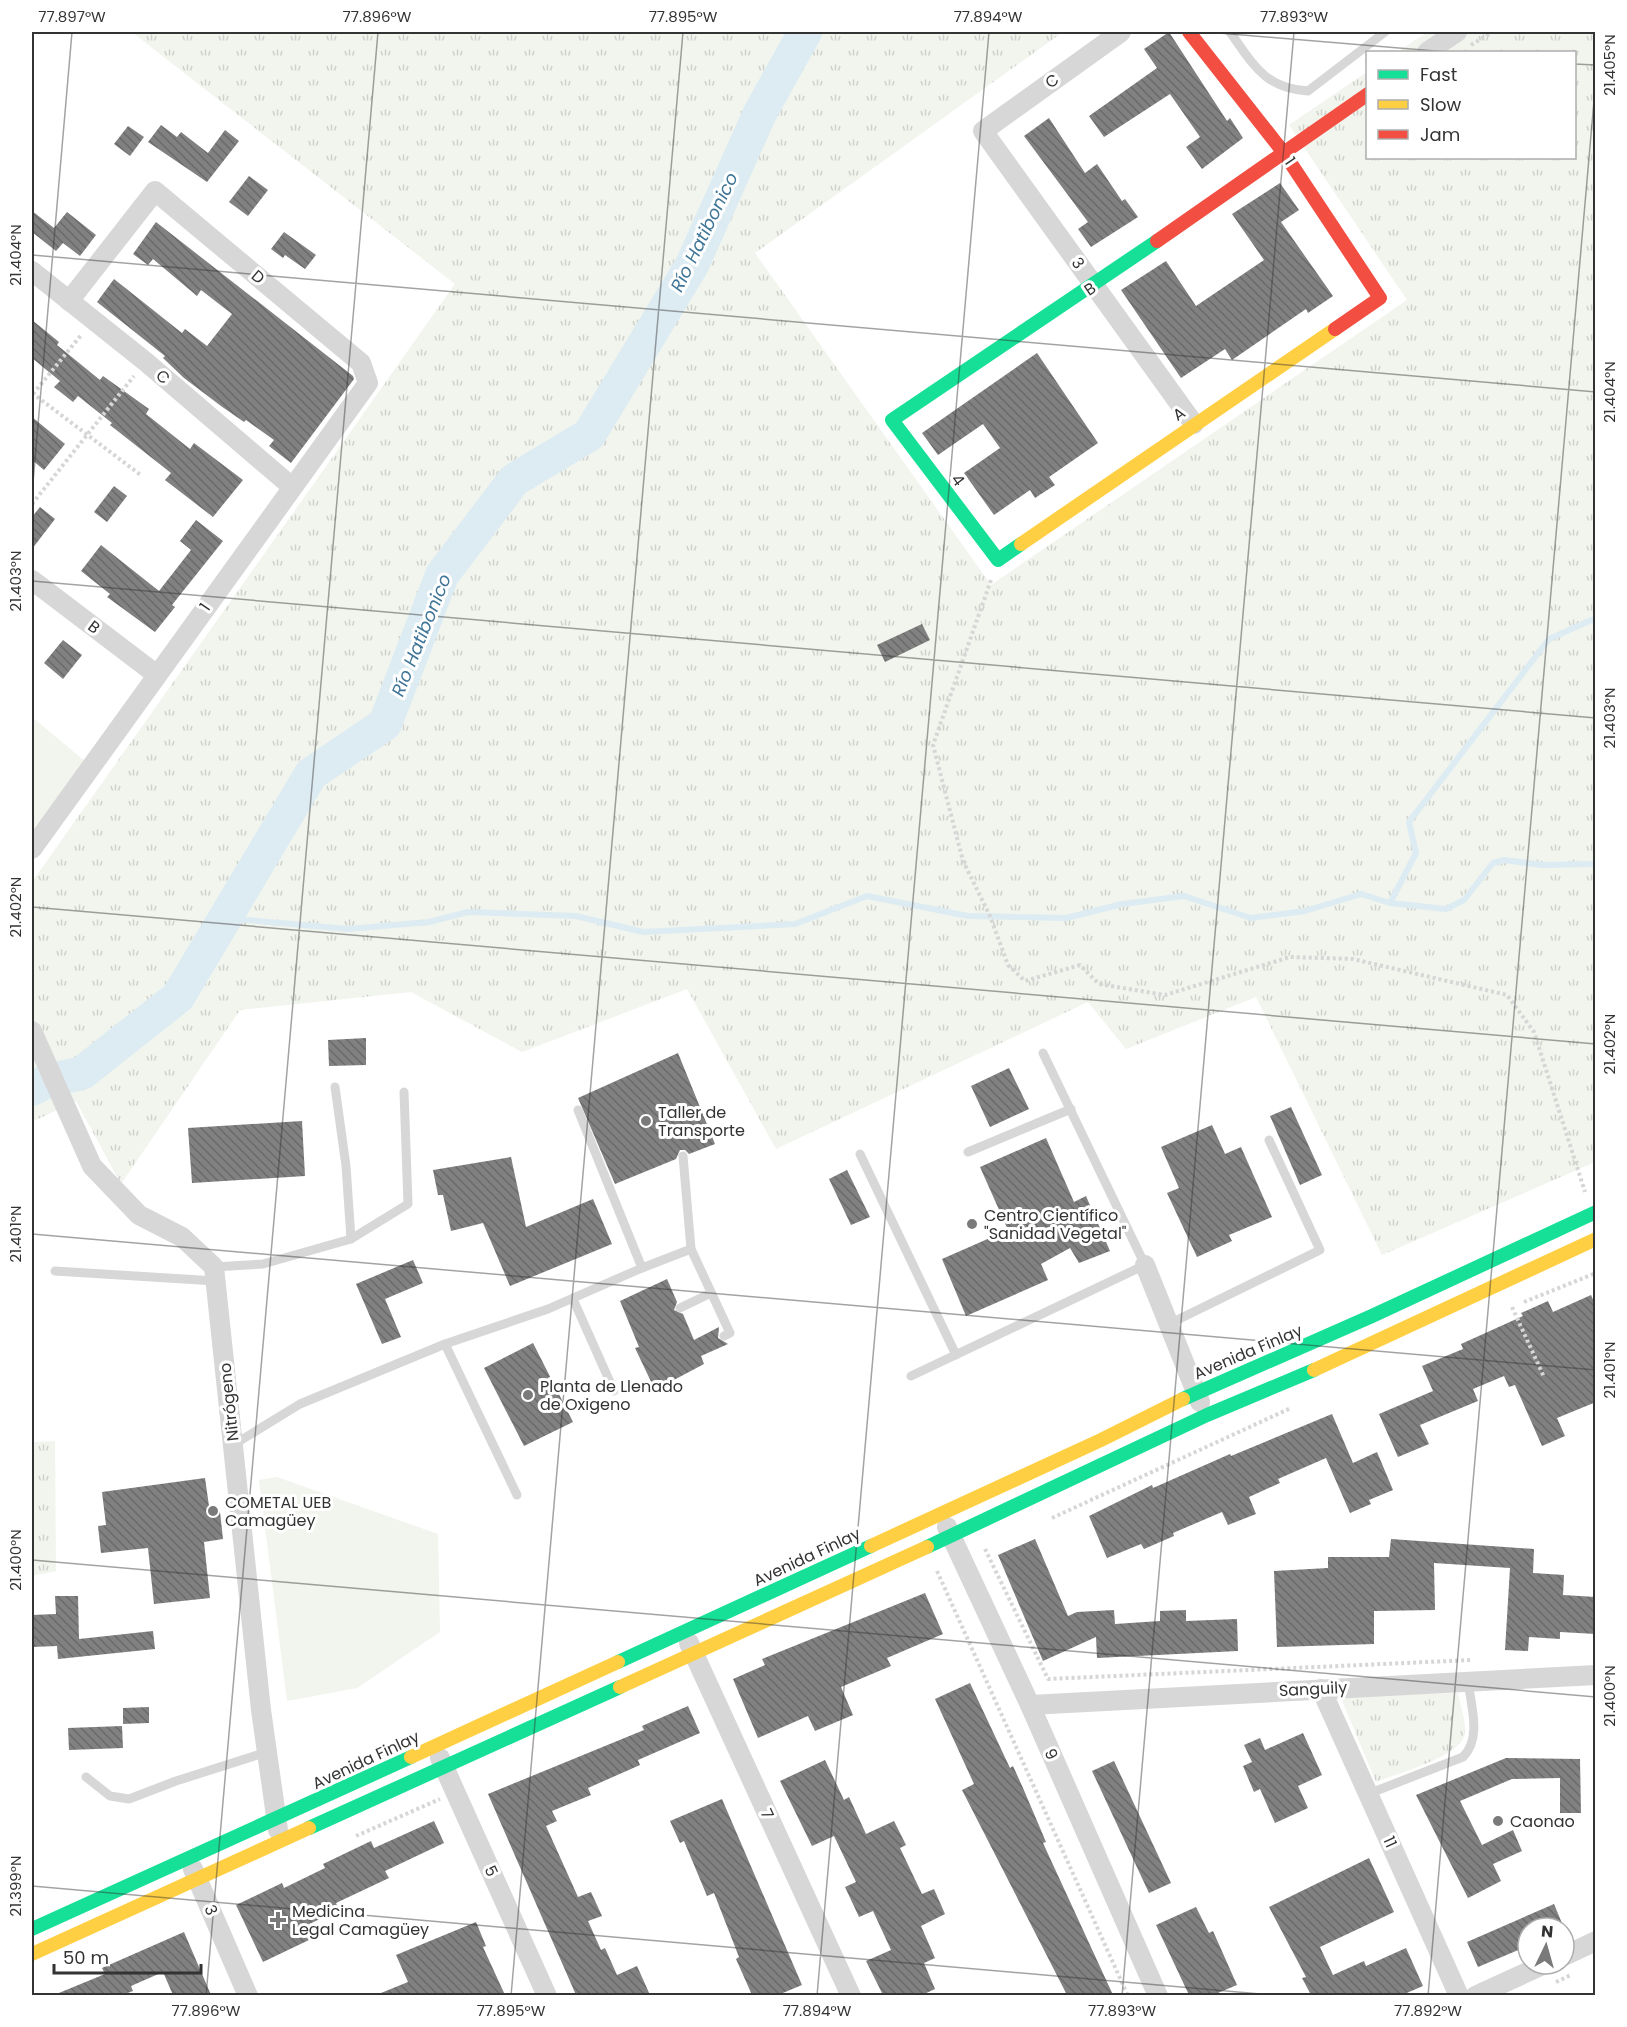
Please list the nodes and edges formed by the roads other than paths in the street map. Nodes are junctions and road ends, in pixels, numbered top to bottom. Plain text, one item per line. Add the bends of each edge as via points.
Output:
1 (1121, 32) edge
2 (1189, 32) edge
3 (1230, 32) edge
4 (1385, 32) edge
5 (1463, 39) edge
6 (1430, 51) edge
7 (1366, 95) edge
8 (983, 131) joint
9 (1284, 153) junction
10 (32, 271) edge
11 (1095, 286) junction
12 (1380, 298) joint
13 (69, 301) junction
14 (361, 363) joint
15 (892, 420) joint
16 (1194, 424) junction
17 (291, 486) junction
18 (998, 560) joint
19 (32, 580) edge
20 (157, 675) junction
21 (32, 849) edge
22 (32, 1031) edge
23 (1043, 1053) dead end
24 (335, 1087) dead end
25 (404, 1092) dead end
26 (1071, 1109) junction
27 (578, 1110) dead end
28 (1269, 1140) dead end
29 (968, 1152) dead end
30 (860, 1154) dead end
31 (683, 1156) dead end
32 (1588, 1211) edge
33 (351, 1239) junction
34 (1594, 1242) edge
35 (691, 1250) junction
36 (1145, 1265) junction
37 (642, 1268) junction
38 (55, 1272) dead end
39 (215, 1274) junction
40 (711, 1293) junction
41 (573, 1299) junction
42 (680, 1308) dead end
43 (1169, 1324) junction
44 (724, 1336) dead end
45 (445, 1344) junction
46 (956, 1355) junction
47 (911, 1376) dead end
48 (614, 1391) dead end
49 (1196, 1392) junction
50 (1207, 1415) junction
51 (233, 1445) junction
52 (517, 1495) dead end
53 (940, 1514) junction
54 (951, 1536) junction
55 (684, 1633) junction
56 (694, 1652) junction
57 (1596, 1675) edge
58 (1468, 1681) junction
59 (1321, 1689) junction
60 (1030, 1705) junction
61 (435, 1747) junction
62 (267, 1752) junction
63 (444, 1768) junction
64 (86, 1777) dead end
65 (1368, 1794) junction
66 (277, 1819) junction
67 (280, 1842) junction
68 (189, 1857) junction
69 (196, 1879) junction
70 (32, 1929) edge
71 (1596, 1941) edge
72 (1576, 1950) edge
73 (32, 1954) edge
74 (1518, 1976) edge
75 (248, 1995) edge
76 (547, 1995) edge
77 (850, 1995) edge
78 (1158, 1995) edge
79 (1459, 1995) edge
80 (1475, 1995) edge

1 - 8 street, C
2 - 9 main road, 1
3 - 4 lane via 1265,77 1291,90 1308,91
5 - 6 street
7 - 9 main road, B
8 - 11 street, 3
9 - 11 main road, B
9 - 12 main road, 1
10 - 13 street, C
11 - 15 main road, B
11 - 16 street, 3
12 - 16 main road, A
13 - 14 street, D via 155,191
13 - 17 street, C
14 - 17 street, 1 via 368,383
15 - 18 main road, 4
16 - 18 main road, A
17 - 20 street, 1
19 - 20 street, B
20 - 21 street, 1
22 - 39 street via 93,1166 139,1215 182,1237
23 - 26 lane
24 - 33 lane
25 - 33 lane via 408,1204
26 - 29 lane
26 - 36 lane
27 - 37 lane
28 - 43 lane via 1320,1250
30 - 46 lane
31 - 35 lane
32 - 34 street
32 - 49 main road, Avenida Finlay via 1372,1316
33 - 39 lane
34 - 50 main road via 1356,1352
35 - 37 lane
35 - 40 lane
36 - 43 street
36 - 46 lane
37 - 41 lane
38 - 39 lane
39 - 51 street, Nitrógeno
40 - 42 lane
40 - 44 lane via 730,1334
41 - 45 lane
41 - 48 lane
43 - 49 street
45 - 51 lane via 300,1404
45 - 52 lane
46 - 47 lane
49 - 50 street
49 - 53 main road, Avenida Finlay
50 - 54 main road
51 - 62 street, Nitrógeno
53 - 54 street, 9
53 - 55 main road, Avenida Finlay
54 - 56 main road
54 - 60 street, 9
55 - 56 street, 7
55 - 61 main road, Avenida Finlay
56 - 63 main road
56 - 77 street, 7
57 - 58 street, Sanguily
58 - 59 street, Sanguily
58 - 65 lane via 1474,1735 1471,1748 1463,1757
59 - 60 street, Sanguily
59 - 65 street, 11
60 - 78 street, 9
61 - 63 street, 5
61 - 66 main road, Avenida Finlay
62 - 64 lane via 129,1799 110,1796
62 - 66 street, Nitrógeno
63 - 67 main road
63 - 76 street, 5
65 - 79 street, 11
66 - 67 street, Nitrógeno
66 - 68 main road, Avenida Finlay
67 - 69 main road
68 - 69 street, 3
68 - 70 main road, Avenida Finlay
69 - 73 main road
69 - 75 street, 3
71 - 72 street
74 - 80 street

